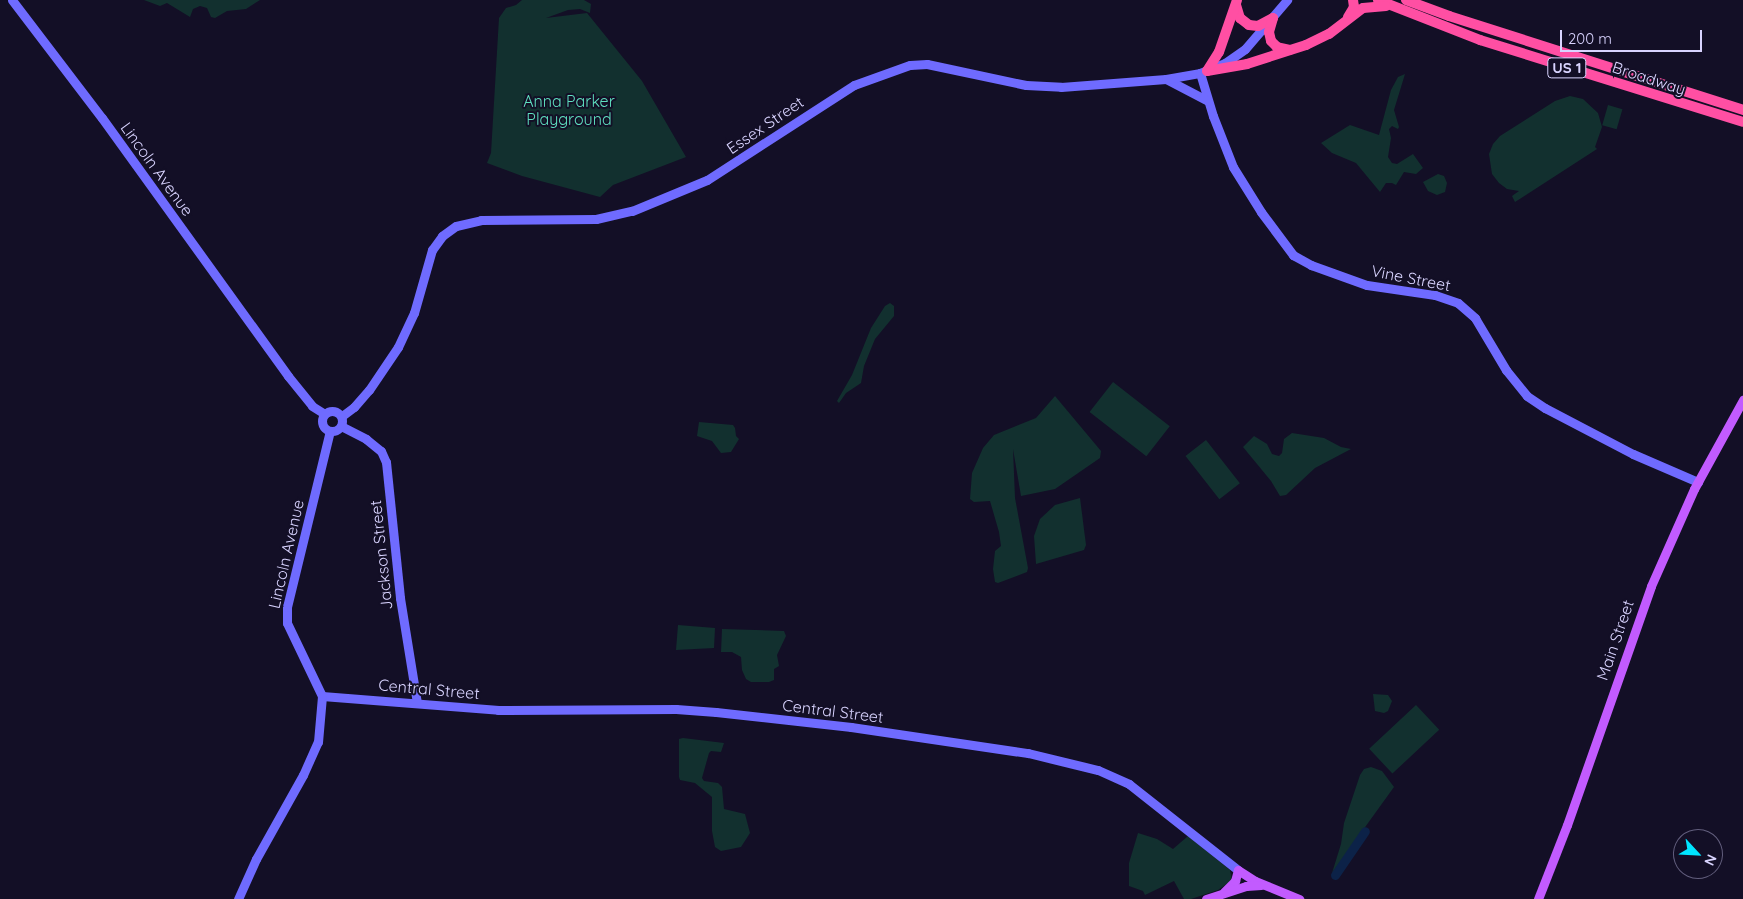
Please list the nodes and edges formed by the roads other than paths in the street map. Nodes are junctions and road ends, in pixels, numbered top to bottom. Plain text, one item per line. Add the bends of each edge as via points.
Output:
1 (12, 0) edge
2 (1287, 0) edge
3 (1353, 0) edge
4 (1378, 0) edge
5 (1407, 0) edge
6 (1236, 2) edge
7 (1394, 6) junction
8 (1273, 18) junction
9 (1347, 20) junction
10 (1290, 50) junction
11 (1203, 72) junction
12 (1166, 80) junction
13 (1208, 101) junction
14 (1743, 110) edge
15 (1743, 122) edge
16 (1743, 400) edge
17 (324, 414) junction
18 (342, 416) junction
19 (341, 426) junction
20 (330, 431) junction
21 (1698, 482) junction
22 (322, 696) junction
23 (417, 703) junction
24 (1238, 870) junction
25 (1263, 885) junction
26 (1224, 892) junction
27 (238, 899) edge
28 (1206, 899) edge
29 (1299, 899) edge
30 (1538, 899) edge

1 - 17 main road, Lincoln Avenue via 288,376 312,406
2 - 8 main road, Essex Street
3 - 9 highway via 1354,8
4 - 7 highway, Broadway / US 1
5 - 14 highway, Broadway / US 1
6 - 8 highway via 1240,18 1249,25 1258,26
6 - 11 highway via 1219,52
7 - 9 highway via 1365,7
7 - 15 highway, Broadway / US 1 via 1490,43
8 - 10 highway via 1270,39 1277,46
8 - 11 main road, Essex Street via 1240,53
9 - 10 highway via 1326,36
10 - 11 highway via 1247,64
11 - 12 main road, Essex Street
11 - 13 main road, Vine Street
12 - 13 main road
12 - 18 main road, Essex Street via 1047,87 927,64 910,65 854,85 707,180 632,211 596,219 461,223 442,236 432,250 414,313 394,353 369,390
13 - 21 main road, Vine Street via 1233,167 1293,255 1367,286 1435,295 1458,303 1475,318 1506,370 1527,396 1638,456
16 - 21 main road, Main Street
17 - 18 main road via 335,411
17 - 20 main road via 323,425
18 - 19 main road
19 - 20 main road
19 - 23 main road, Jackson Street via 366,439 381,451 386,462 400,598
20 - 22 main road, Lincoln Avenue via 286,607 287,623
21 - 30 main road, Main Street via 1642,607 1570,818
22 - 23 main road, Central Street
22 - 27 main road via 318,742
23 - 24 main road, Central Street via 530,712 662,709 716,712 851,727 1028,753 1098,770 1129,784
24 - 25 main road, Central Street
24 - 26 main road via 1235,881
25 - 26 main road
25 - 29 main road, Central Street
26 - 28 main road

